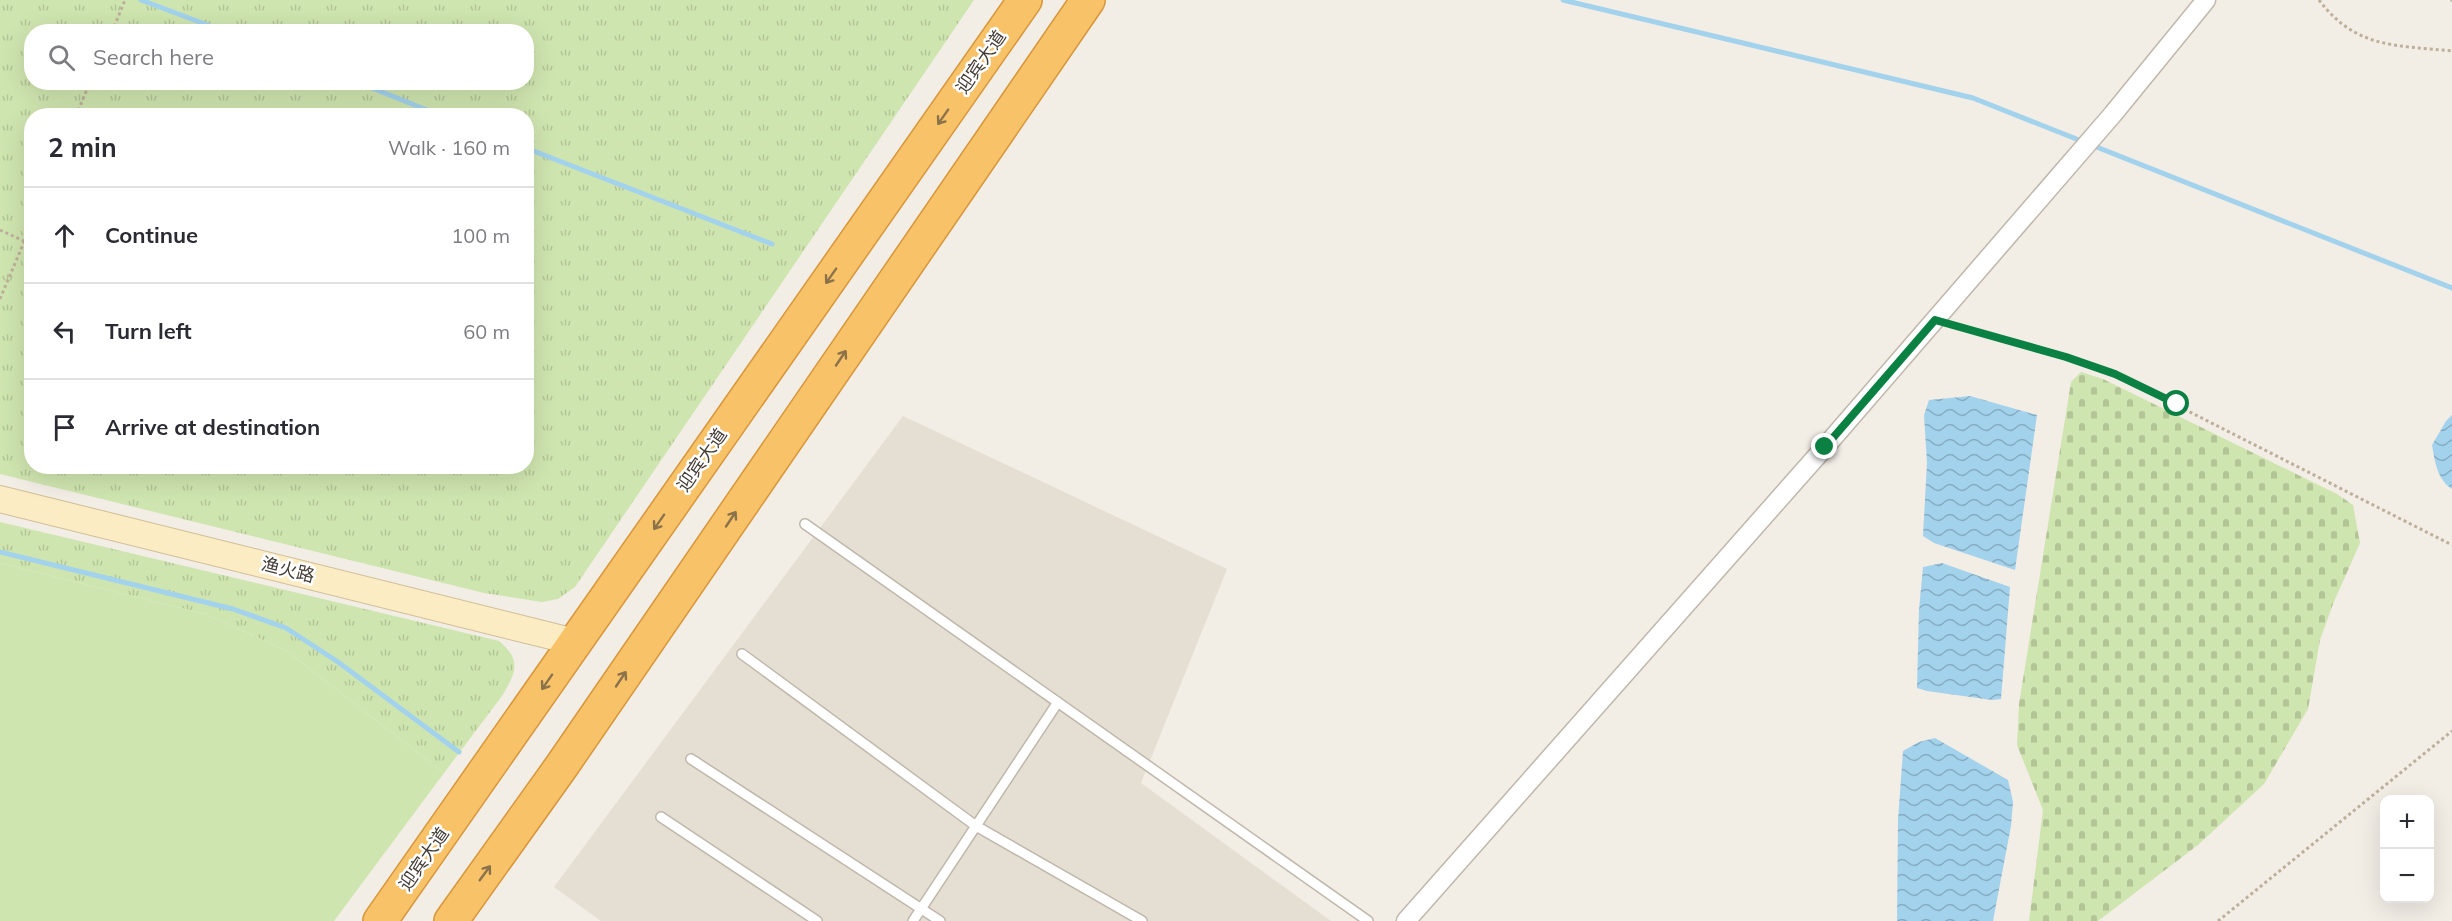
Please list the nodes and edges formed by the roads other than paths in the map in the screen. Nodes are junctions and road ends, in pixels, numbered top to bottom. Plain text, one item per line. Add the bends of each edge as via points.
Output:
1 (1025, 0) edge
2 (1088, 0) edge
3 (2206, 0) edge
4 (0, 499) edge
5 (805, 524) dead end
6 (575, 642) junction
7 (742, 654) dead end
8 (1058, 702) junction
9 (691, 759) dead end
10 (661, 817) dead end
11 (976, 826) junction
12 (921, 910) junction
13 (380, 921) edge
14 (451, 921) edge
15 (817, 921) edge
16 (913, 921) edge
17 (940, 921) edge
18 (1142, 921) edge
19 (1368, 921) edge
20 (1406, 921) edge

1 -> 6 highway, 迎宾大道
14 -> 2 highway
3 - 20 street via 2064,172
4 - 6 street, 渔火路
5 - 8 lane
6 -> 13 highway, 迎宾大道
7 - 11 lane
8 - 11 lane
8 - 19 lane
9 - 12 lane
10 - 15 lane
11 - 12 lane
11 - 18 lane
12 - 16 lane
12 - 17 lane

